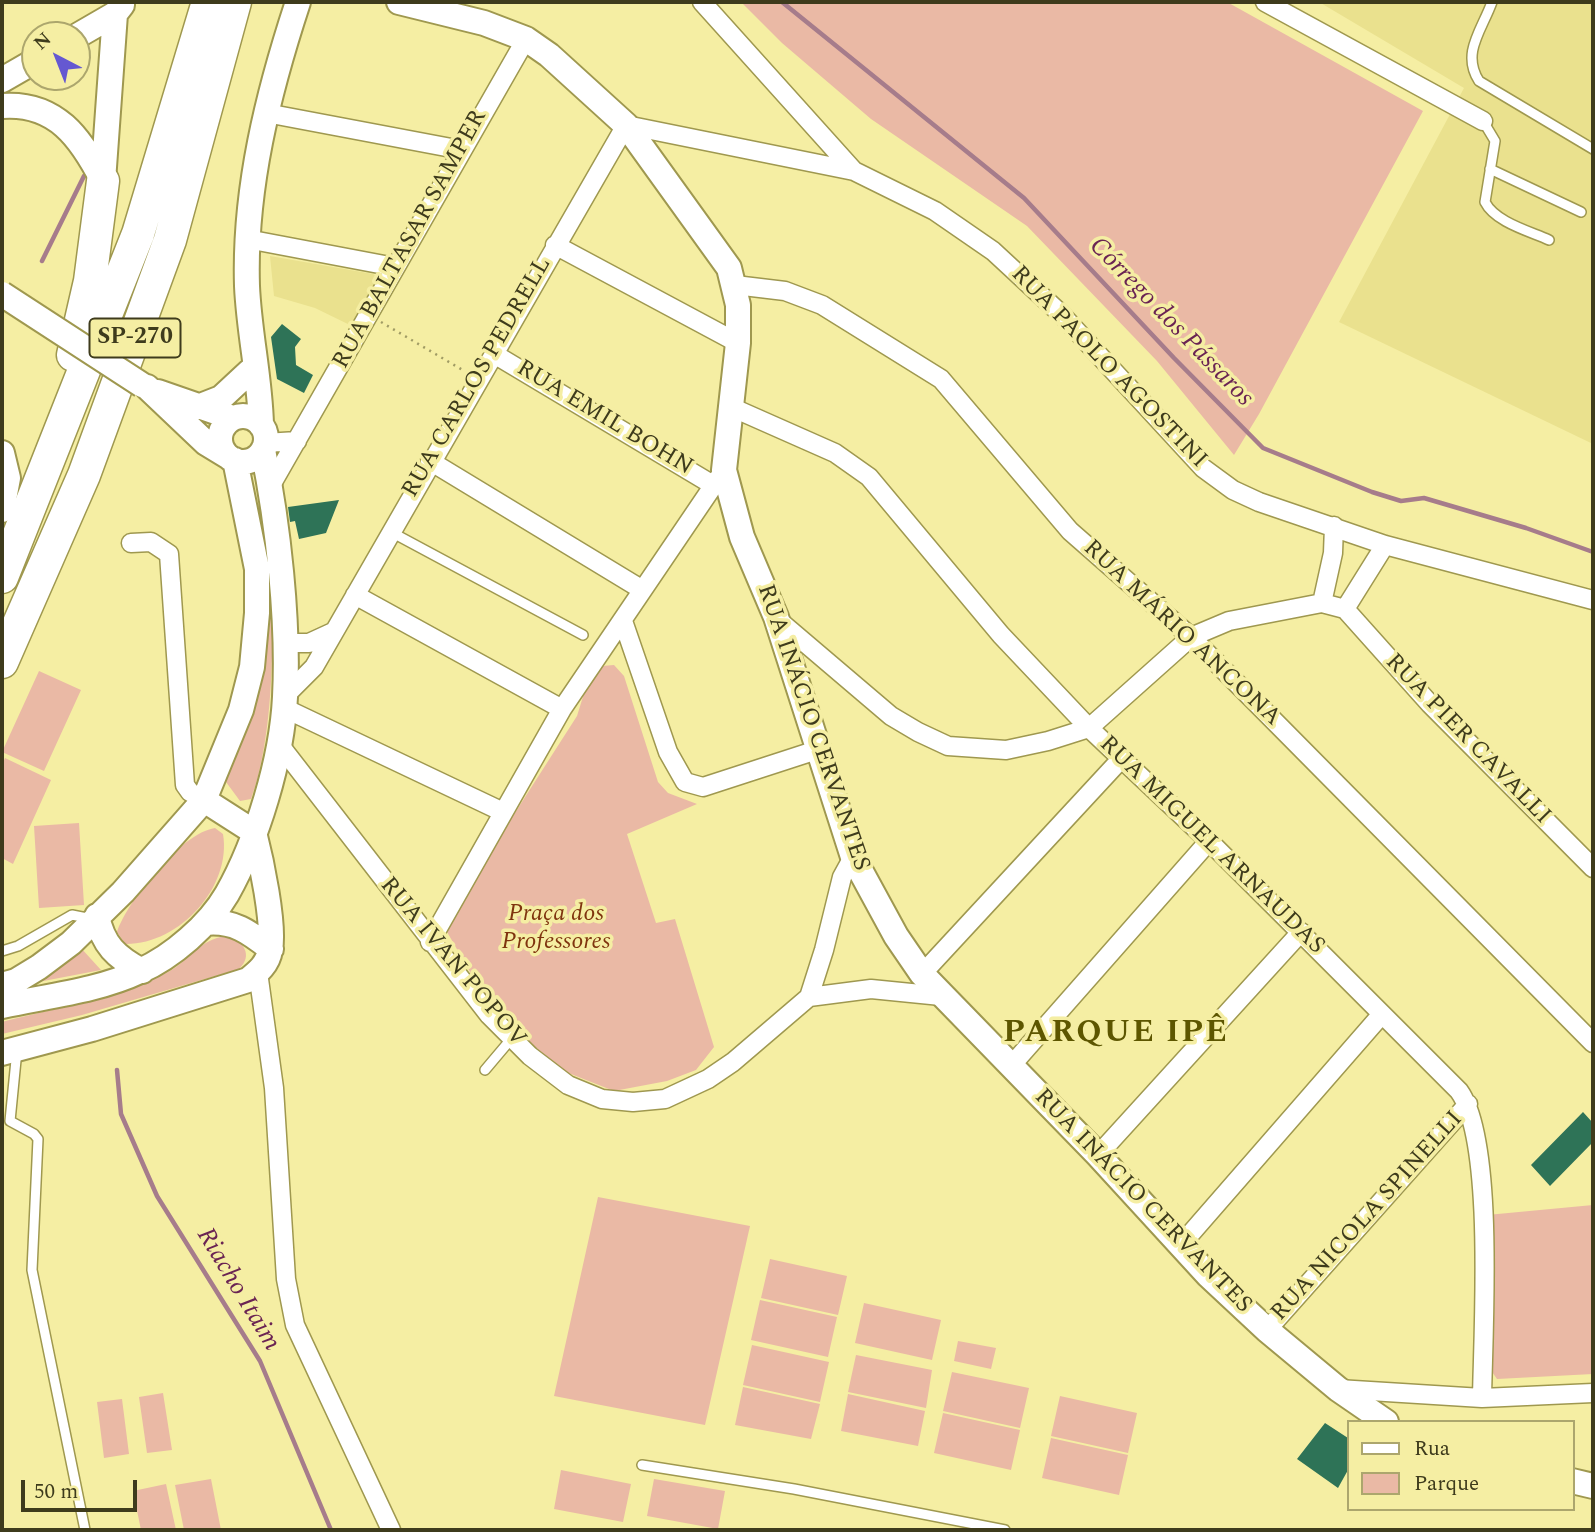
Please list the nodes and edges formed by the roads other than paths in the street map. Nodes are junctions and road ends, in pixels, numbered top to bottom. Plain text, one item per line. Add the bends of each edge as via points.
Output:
1 (208, 2) edge
2 (249, 2) edge
3 (298, 2) edge
4 (399, 2) edge
5 (702, 2) edge
6 (1265, 2) edge
7 (1492, 2) edge
8 (120, 8) edge
9 (232, 15) edge
10 (91, 27) edge
11 (526, 39) junction
12 (21, 69) edge
13 (2, 80) edge
14 (2, 106) edge
15 (266, 113) junction
16 (1483, 121) joint
17 (626, 125) junction
18 (1593, 149) edge
19 (462, 150) junction
20 (1490, 169) junction
21 (854, 171) junction
22 (103, 181) junction
23 (1581, 212) dead end
24 (247, 239) junction
25 (1549, 240) dead end
26 (555, 245) junction
27 (395, 267) junction
28 (735, 285) junction
29 (2, 294) edge
30 (738, 343) junction
31 (494, 354) junction
32 (252, 367) junction
33 (145, 386) junction
34 (198, 407) junction
35 (731, 407) junction
36 (235, 418) junction
37 (263, 439) junction
38 (297, 441) junction
39 (206, 443) junction
40 (2, 453) edge
41 (232, 458) junction
42 (430, 461) junction
43 (43, 468) junction
44 (719, 478) junction
45 (270, 487) junction
46 (245, 504) junction
47 (2, 510) edge
48 (1334, 526) junction
49 (390, 531) junction
50 (131, 543) dead end
51 (1385, 545) junction
52 (2, 577) edge
53 (641, 589) junction
54 (355, 595) junction
55 (1593, 600) edge
56 (1322, 603) junction
57 (1345, 609) junction
58 (776, 617) junction
59 (622, 621) junction
60 (333, 632) junction
61 (583, 635) dead end
62 (1191, 637) junction
63 (284, 643) junction
64 (2, 662) edge
65 (285, 702) junction
66 (562, 709) junction
67 (1089, 728) junction
68 (279, 744) junction
69 (820, 749) junction
70 (1122, 758) junction
71 (204, 800) junction
72 (503, 813) junction
73 (254, 832) junction
74 (1209, 841) junction
75 (853, 858) junction
76 (1593, 868) edge
77 (95, 918) junction
78 (205, 923) junction
79 (1301, 932) junction
80 (430, 942) junction
81 (271, 949) junction
82 (2, 951) edge
83 (142, 971) junction
84 (258, 972) junction
85 (922, 974) junction
86 (2, 985) edge
87 (941, 996) junction
88 (809, 997) junction
89 (2, 1006) edge
90 (1382, 1014) junction
91 (512, 1038) junction
92 (1593, 1043) edge
93 (10, 1051) edge
94 (1010, 1067) junction
95 (485, 1070) dead end
96 (1468, 1104) junction
97 (1098, 1156) junction
98 (1179, 1247) junction
99 (1267, 1330) junction
100 (1338, 1389) junction
101 (1593, 1393) edge
102 (1482, 1398) junction
103 (1383, 1420) edge
104 (642, 1465) dead end
105 (1574, 1481) edge
106 (1593, 1486) edge
107 (85, 1530) edge
108 (391, 1530) edge
109 (1005, 1530) edge

1 - 43 highway, SP-270 via 138,234
2 - 9 highway
3 - 15 main road
4 - 11 main road, RUA INÁCIO CERVANTES via 484,23
5 - 21 street, RUA PAOLO AGOSTINI
6 - 16 street
7 - 18 lane via 1471,48 1471,68 1479,81
8 - 10 main road
8 - 22 main road
9 - 64 highway, SP-270 via 162,264 84,475
11 - 17 main road, RUA INÁCIO CERVANTES
11 - 19 street, RUA BALTASAR SAMPER
12 - 13 main road
14 - 22 main road via 28,106 67,125
15 - 19 street
15 - 24 main road
16 - 20 lane via 1495,141
17 - 21 street
17 - 26 street, RUA CARLOS PEDRELL
17 - 28 main road, RUA INÁCIO CERVANTES via 715,246
19 - 27 street, RUA BALTASAR SAMPER
20 - 23 lane
20 - 25 lane via 1488,208
21 - 48 street, RUA PAOLO AGOSTINI via 935,211 993,251 1060,314 1203,468 1259,502
22 - 43 highway via 84,314
24 - 27 street
24 - 32 main road
26 - 30 street
26 - 31 street, RUA CARLOS PEDRELL
27 - 38 street, RUA BALTASAR SAMPER
28 - 30 main road, RUA INÁCIO CERVANTES
28 - 62 street, RUA MÁRIO ANCONA via 801,296 925,366 956,394 1070,531
29 - 33 main road, bridge
30 - 35 main road, RUA INÁCIO CERVANTES
31 - 42 street, RUA CARLOS PEDRELL
31 - 44 street, RUA EMIL BOHN
32 - 34 main road via 221,398
32 - 36 main road
32 - 37 main road
33 - 34 main road
33 - 39 main road
34 - 36 main road
35 - 44 main road, RUA INÁCIO CERVANTES
35 - 67 street, RUA MIGUEL ARNAUDAS via 835,453 869,477 1000,635
36 - 37 main road via 251,417
36 - 41 main road via 221,433 221,446
37 - 38 street
37 - 41 main road via 251,460
37 - 45 main road
38 - 45 street, RUA BALTASAR SAMPER
39 - 41 main road
39 - 46 main road
40 - 47 main road via 8,478
41 - 46 main road
42 - 49 street, RUA CARLOS PEDRELL
42 - 53 street
43 - 52 highway, SP-270
44 - 53 street
44 - 58 main road, RUA INÁCIO CERVANTES
45 - 63 main road
46 - 71 main road via 257,569 252,667 241,710
48 - 51 street, RUA PAOLO AGOSTINI
48 - 56 street
49 - 54 street, RUA CARLOS PEDRELL
49 - 61 lane
50 - 71 street via 151,542 169,554 185,785
51 - 55 street, RUA PAOLO AGOSTINI
51 - 57 street
53 - 59 street
54 - 60 street, RUA CARLOS PEDRELL
54 - 66 street
56 - 57 street
56 - 62 street via 1250,615
57 - 76 street, RUA PIER CAVALLI via 1430,704
58 - 67 street via 891,716 948,746 1006,750
58 - 69 main road, RUA INÁCIO CERVANTES
59 - 66 street
59 - 69 street via 668,752 685,782 703,787
60 - 63 street via 309,643
60 - 65 street, RUA CARLOS PEDRELL via 314,667
62 - 67 street
62 - 92 street, RUA MÁRIO ANCONA
63 - 65 main road
65 - 68 main road
65 - 72 street
66 - 72 street
67 - 70 street, RUA MIGUEL ARNAUDAS
68 - 73 main road
68 - 80 street, RUA IVAN POPOV
69 - 75 main road, RUA INÁCIO CERVANTES
70 - 74 street, RUA MIGUEL ARNAUDAS
70 - 85 street
71 - 73 main road
71 - 77 main road
72 - 80 street
73 - 78 main road via 226,895
73 - 81 main road via 264,872
74 - 79 street, RUA MIGUEL ARNAUDAS
74 - 94 street
75 - 85 main road, RUA INÁCIO CERVANTES
75 - 88 street via 842,877
77 - 82 lane via 72,915
77 - 83 main road via 110,950
77 - 86 main road via 39,967
78 - 81 main road via 229,922
78 - 83 main road
79 - 90 street, RUA MIGUEL ARNAUDAS
79 - 97 street
80 - 91 street, RUA IVAN POPOV
81 - 84 main road
83 - 89 main road via 112,983
84 - 93 main road via 104,1025
84 - 108 street via 274,1088 286,1279 295,1325
85 - 87 main road, RUA INÁCIO CERVANTES
87 - 88 street via 871,989
87 - 94 main road, RUA INÁCIO CERVANTES
88 - 91 street, RUA IVAN POPOV via 733,1062 665,1099 602,1100 568,1085
90 - 96 street, RUA MIGUEL ARNAUDAS
90 - 98 street
91 - 95 lane
93 - 107 lane via 10,1121 38,1139 32,1270
94 - 97 main road, RUA INÁCIO CERVANTES
96 - 99 street, RUA NICOLA SPINELLI
96 - 102 street, RUA MIGUEL ARNAUDAS via 1482,1190
97 - 98 main road, RUA INÁCIO CERVANTES
98 - 99 main road, RUA INÁCIO CERVANTES
99 - 100 main road, RUA INÁCIO CERVANTES
100 - 102 street
100 - 103 main road, RUA INÁCIO CERVANTES
101 - 102 street
104 - 109 lane
105 - 106 main road

